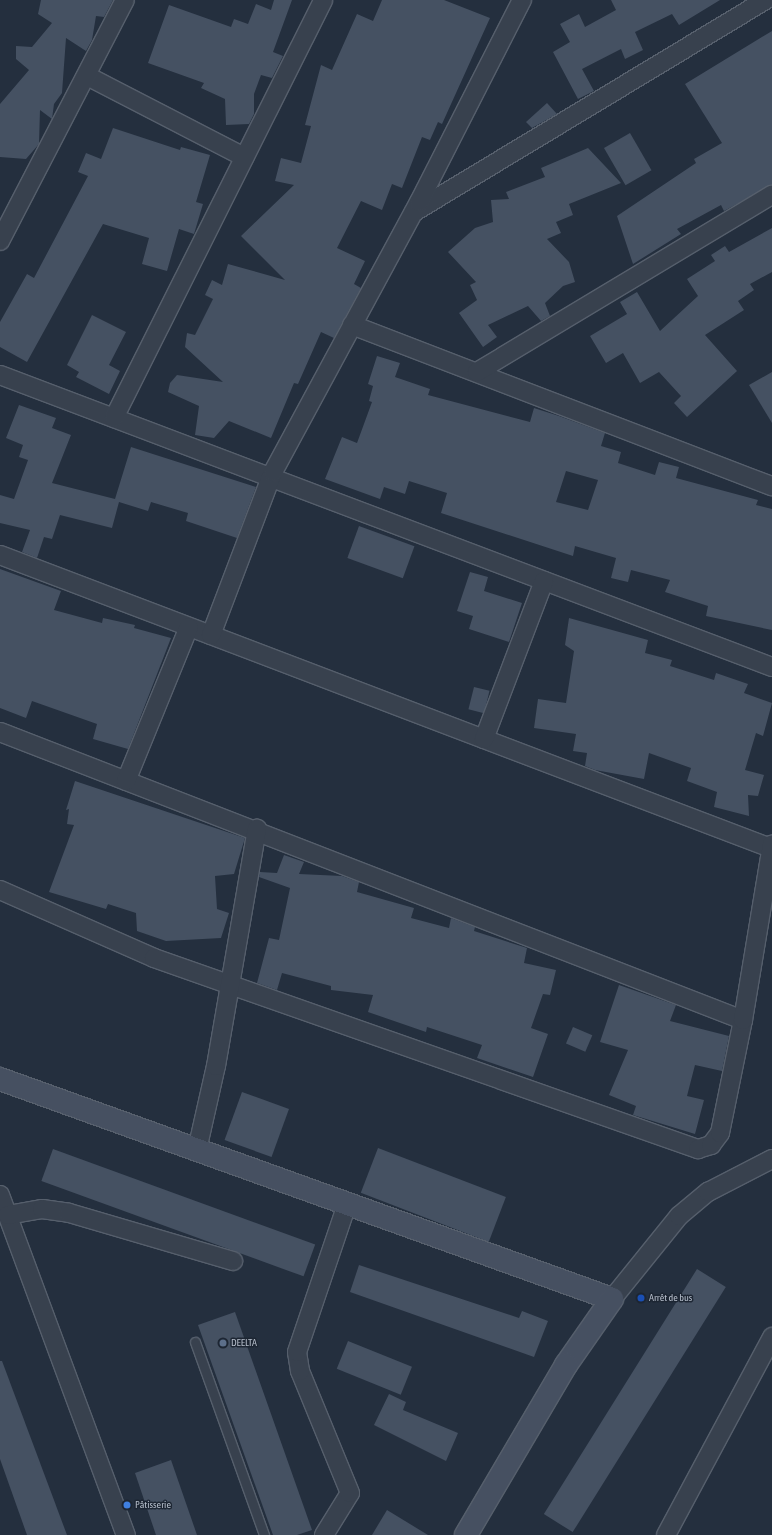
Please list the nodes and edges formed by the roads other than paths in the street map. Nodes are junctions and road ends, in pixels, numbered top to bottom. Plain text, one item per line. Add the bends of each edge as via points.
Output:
1 (125, 0) edge
2 (322, 0) edge
3 (522, 0) edge
4 (766, 0) edge
5 (87, 76) junction
6 (244, 157) junction
7 (772, 195) edge
8 (414, 212) junction
9 (0, 241) edge
10 (352, 325) junction
11 (477, 372) junction
12 (0, 375) edge
13 (114, 418) junction
14 (270, 478) junction
15 (772, 486) edge
16 (0, 555) edge
17 (544, 581) junction
18 (189, 627) junction
19 (211, 635) junction
20 (772, 667) edge
21 (0, 732) edge
22 (484, 738) junction
23 (126, 781) junction
24 (257, 829) junction
25 (772, 846) edge
26 (0, 890) edge
27 (229, 984) junction
28 (743, 1020) junction
29 (0, 1080) edge
30 (197, 1150) junction
31 (772, 1159) edge
32 (0, 1195) edge
33 (347, 1204) junction
34 (8, 1216) junction
35 (233, 1262) dead end
36 (612, 1299) junction
37 (772, 1337) edge
38 (195, 1342) dead end
39 (126, 1535) edge
40 (264, 1535) edge
41 (324, 1535) edge
42 (466, 1535) edge
43 (666, 1535) edge

1 - 5 street
2 - 6 street
3 - 8 street
4 - 8 street
5 - 6 street
5 - 9 street
6 - 13 street
7 - 11 street
8 - 10 street
10 - 11 street
10 - 14 street
11 - 15 street
12 - 13 street
13 - 14 street
14 - 17 street
14 - 19 street
16 - 18 street
17 - 20 street
17 - 22 street
18 - 19 street
18 - 23 street
19 - 22 street
21 - 23 street
22 - 25 street
23 - 24 street
24 - 27 street
24 - 28 street
25 - 28 street
26 - 27 street via 154,958
27 - 28 street via 698,1148 711,1145 720,1133
27 - 30 street
29 - 30 street
30 - 33 street
31 - 36 street via 708,1192 679,1216
32 - 34 street
33 - 36 street
33 - 41 street via 297,1352 300,1371 350,1493
34 - 35 street via 42,1209 68,1213
34 - 39 street
36 - 42 street via 566,1365
37 - 43 street
38 - 40 lane

